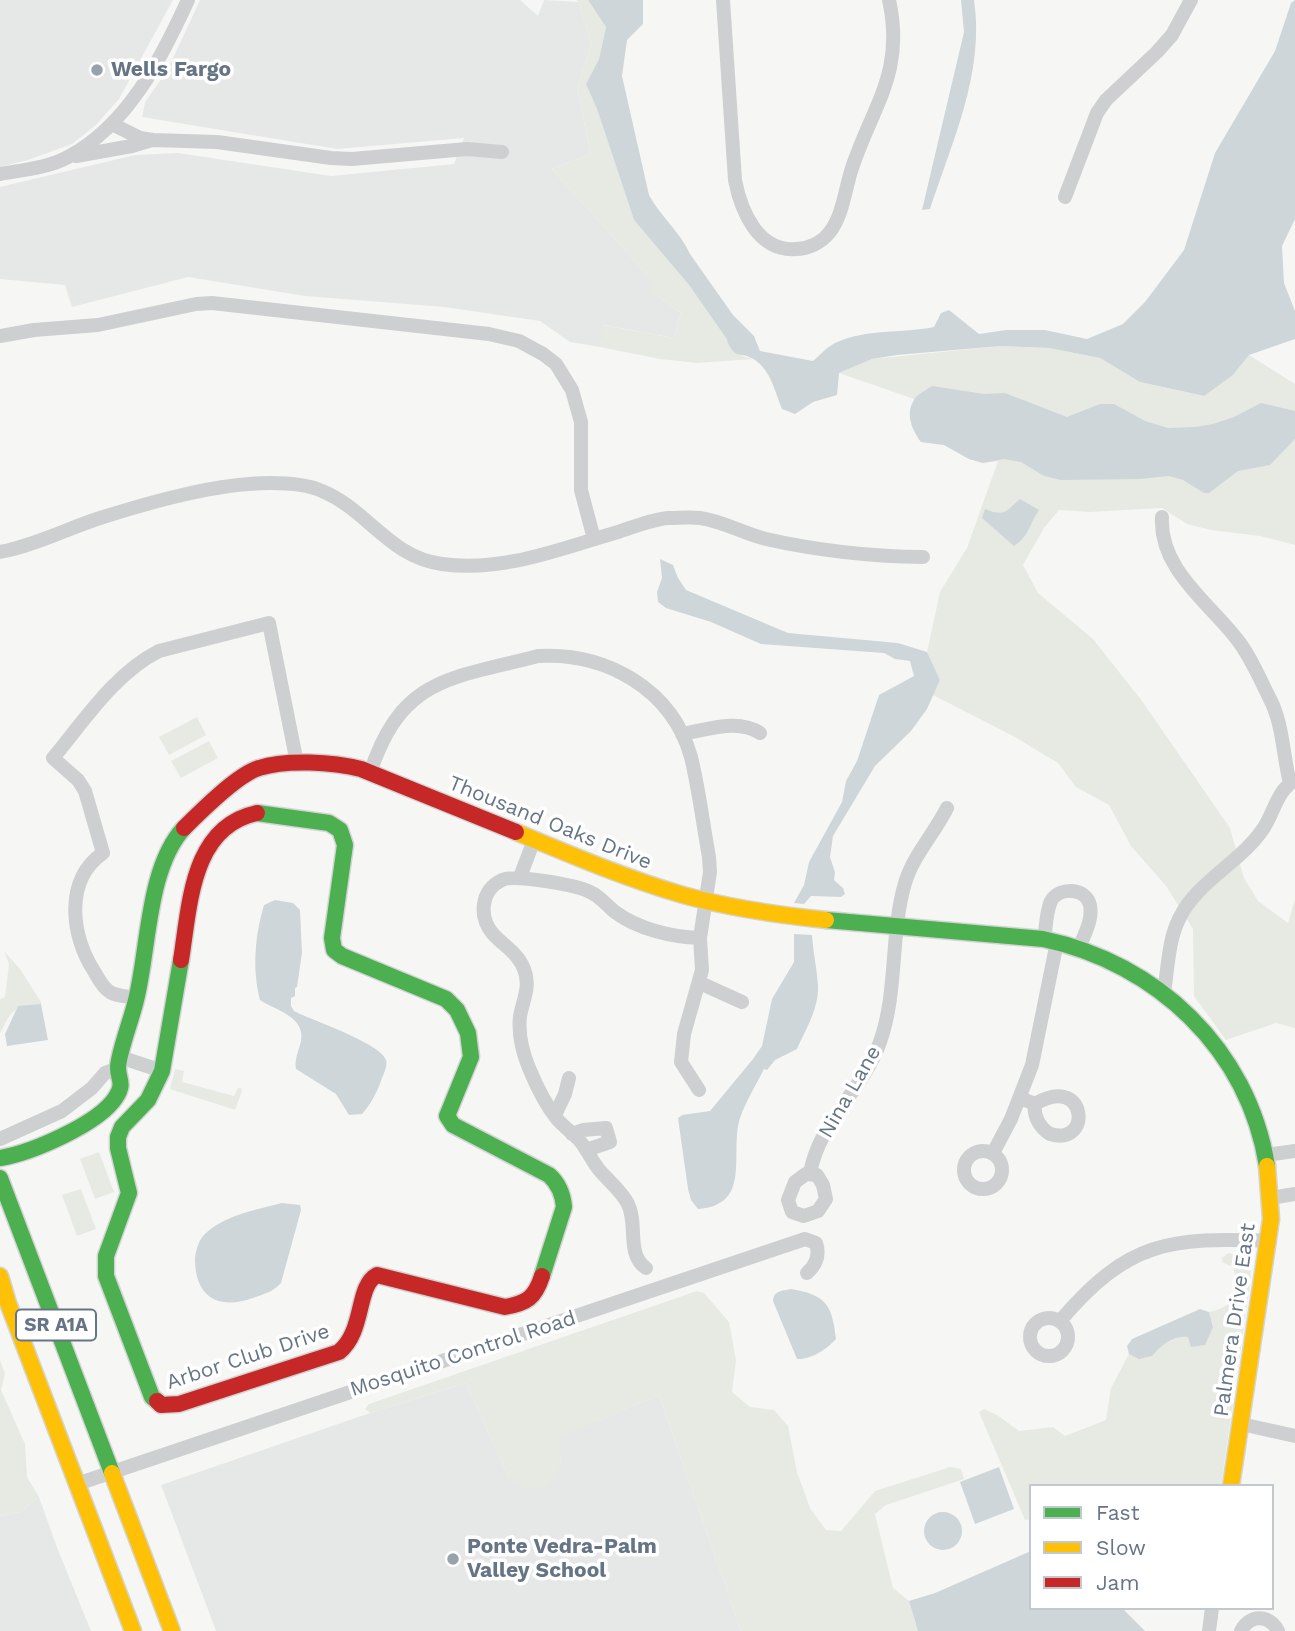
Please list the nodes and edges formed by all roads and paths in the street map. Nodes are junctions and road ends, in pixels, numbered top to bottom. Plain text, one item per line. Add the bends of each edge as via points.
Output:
1 (188, 0) edge
2 (723, 0) edge
3 (889, 0) edge
4 (1191, 0) edge
5 (112, 124) junction
6 (153, 140) junction
7 (502, 152) dead end
8 (68, 158) junction
9 (0, 174) edge
10 (1065, 197) dead end
11 (0, 336) edge
12 (1162, 517) dead end
13 (594, 539) junction
14 (0, 552) edge
15 (923, 557) dead end
16 (760, 733) dead end
17 (682, 734) junction
18 (297, 763) junction
19 (370, 773) junction
20 (1292, 782) edge
21 (947, 808) dead end
22 (534, 840) junction
23 (520, 877) junction
24 (705, 900) junction
25 (897, 926) junction
26 (700, 938) junction
27 (1050, 941) junction
28 (1079, 948) junction
29 (700, 983) junction
30 (1164, 992) junction
31 (137, 998) junction
32 (742, 1003) dead end
33 (120, 1063) junction
34 (162, 1071) junction
35 (569, 1078) dead end
36 (699, 1090) dead end
37 (1020, 1098) junction
38 (1035, 1104) dead end
39 (555, 1115) junction
40 (572, 1134) junction
41 (0, 1139) edge
42 (586, 1150) junction
43 (1295, 1151) edge
44 (993, 1153) dead end
45 (1266, 1155) junction
46 (0, 1158) edge
47 (810, 1174) dead end
48 (0, 1178) edge
49 (1295, 1194) edge
50 (1271, 1198) junction
51 (1270, 1241) junction
52 (646, 1268) dead end
53 (807, 1273) dead end
54 (0, 1276) edge
55 (1059, 1321) dead end
56 (1241, 1424) junction
57 (1295, 1436) edge
58 (111, 1473) junction
59 (77, 1484) junction
60 (1231, 1484) edge
61 (1212, 1610) edge
62 (1213, 1630) edge
63 (133, 1631) edge
64 (172, 1631) edge
65 (1241, 1631) edge
66 (1278, 1631) edge

1 - 5 street via 154,69
2 - 3 street via 738,198 763,238 792,250 824,239 837,220 859,147 891,72 894,36
4 - 10 street via 1157,52 1097,113
5 - 6 street
5 - 8 street
6 - 7 street via 218,142 352,159 467,149
6 - 8 street
8 - 9 street
11 - 13 street via 98,325 212,303 519,341 556,365 572,390 581,422 581,490
12 - 20 street via 1163,542 1173,565 1238,640 1271,700
13 - 14 street via 500,564 432,563 397,548 334,497 308,486 271,483 143,505
13 - 15 street via 665,518 700,518 765,539 887,557
16 - 17 street via 726,726
17 - 19 street via 661,702 630,677 589,660 538,656 449,680 420,694 387,731
17 - 24 street via 709,857
18 - 19 street, Thousand Oaks Drive via 344,765
18 - 31 street, Thousand Oaks Drive via 257,768 207,804 180,833 155,890
18 - 31 street via 269,623 143,659 53,758 85,790 103,853 87,867 78,893 75,917 80,946 103,986
19 - 22 street, Thousand Oaks Drive
20 - 30 street via 1256,838 1186,906 1172,936
21 - 25 street, Nina Lane via 911,866
22 - 23 street
22 - 24 street, Thousand Oaks Drive via 614,873
23 - 26 street via 586,890 628,920 680,937
23 - 39 street via 501,880 491,888 485,895 484,915 525,971 527,989 519,1034 530,1070
24 - 25 street, Thousand Oaks Drive via 774,915
24 - 26 street
25 - 27 street, Thousand Oaks Drive
25 - 47 street, Nina Lane via 881,1041 826,1131
26 - 29 street
27 - 28 street, Thousand Oaks Drive
27 - 28 street via 1052,900 1059,893 1083,894 1090,902 1091,915
27 - 37 street via 1039,1036
28 - 30 street, Thousand Oaks Drive
29 - 32 street
29 - 36 street via 684,1034 681,1062
30 - 45 street, Palmera Drive East via 1191,1016 1228,1062 1251,1107
31 - 33 street, Thousand Oaks Drive
33 - 34 street
33 - 41 street via 62,1111
33 - 46 street, Thousand Oaks Drive via 122,1081 115,1099 98,1113 39,1147
34 - 34 street, Arbor Club Drive via 148,1100 118,1137 129,1193 105,1266 152,1397 161,1405 179,1404 344,1349 354,1332 366,1284 377,1275 505,1307 526,1303 538,1289 564,1207 561,1189 549,1175 449,1120 448,1109 471,1057 453,1004 334,950 345,845 336,826 245,814 224,825 215,837 197,870
35 - 39 street
37 - 38 street
37 - 44 street
39 - 40 street
40 - 42 street
40 - 42 street via 606,1128 610,1142
42 - 52 street via 630,1207 635,1257
43 - 45 street
45 - 50 street, Palmera Drive East
48 - 58 street, SR A1A
49 - 50 street
50 - 51 street, Palmera Drive East
51 - 55 street via 1194,1240 1147,1251 1103,1277
51 - 56 street, Palmera Drive East
53 - 58 street, Mosquito Control Road via 818,1250 816,1243 805,1239
54 - 59 street, SR A1A
56 - 57 street
56 - 60 street, Palmera Drive East
58 - 59 street, Mosquito Control Road
58 - 64 street, SR A1A
59 - 63 street, SR A1A
61 - 62 street
65 - 66 street via 1259,1618 1270,1621

